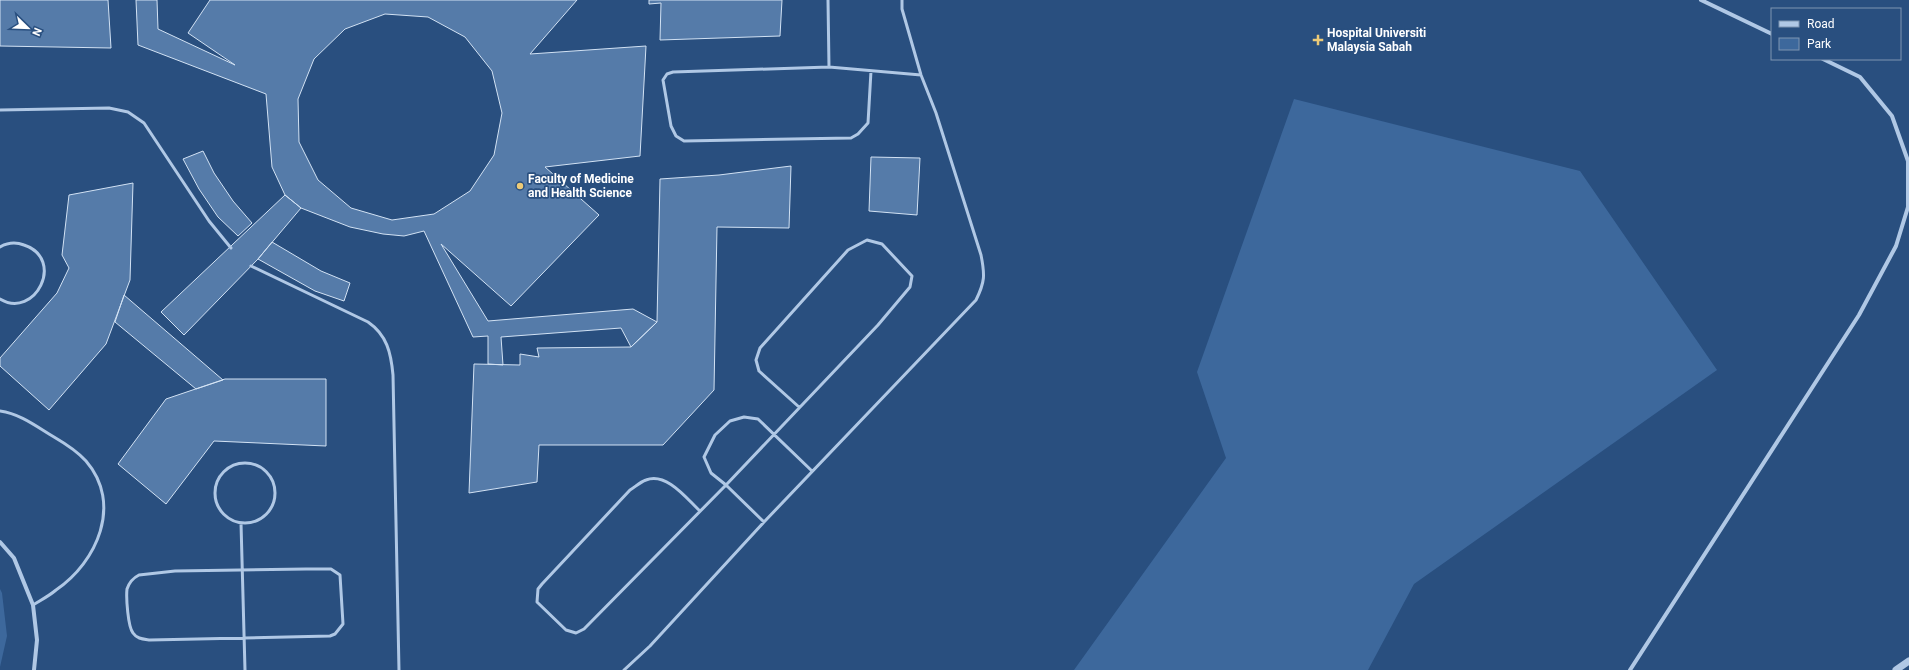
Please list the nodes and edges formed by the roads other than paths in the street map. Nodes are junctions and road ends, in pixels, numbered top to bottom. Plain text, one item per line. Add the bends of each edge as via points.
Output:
1 (828, 0) edge
2 (902, 0) edge
3 (1701, 0) edge
4 (1771, 34) edge
5 (1825, 60) edge
6 (829, 67) junction
7 (872, 71) junction
8 (921, 75) junction
9 (0, 110) edge
10 (0, 248) edge
11 (231, 248) dead end
12 (251, 266) dead end
13 (0, 299) edge
14 (799, 407) junction
15 (0, 412) edge
16 (773, 434) junction
17 (812, 470) junction
18 (726, 485) junction
19 (700, 511) junction
20 (764, 522) junction
21 (241, 523) junction
22 (0, 542) edge
23 (242, 571) junction
24 (33, 605) junction
25 (244, 637) junction
26 (1909, 661) edge
27 (34, 670) edge
28 (245, 670) edge
29 (399, 670) edge
30 (624, 670) edge
31 (1630, 670) edge
32 (1896, 670) edge

1 - 6 lane
2 - 8 lane via 902,9
3 - 4 street
5 - 31 street via 1860,77 1892,116 1908,161 1908,207 1896,246 1859,315
6 - 7 lane
6 - 7 lane via 667,74 663,80 671,126 676,136 684,141 852,138 868,123
7 - 8 lane
8 - 17 lane via 936,113 981,255 985,276 982,288 976,300
9 - 11 lane via 109,108 128,112 144,123 209,221
10 - 13 lane via 13,243 31,248 40,259 45,273 38,291 31,298 21,302
12 - 29 lane via 368,322 387,343 392,358 393,375
14 - 14 lane via 878,325 910,287 912,276 882,244 867,240 848,250 760,348 756,360 759,371
14 - 16 lane
15 - 24 lane via 19,415 72,448 86,462 97,480 104,499 103,520 96,542 86,560 57,590
16 - 17 lane
16 - 18 lane
16 - 18 lane via 758,419 744,417 730,420 715,435 704,457 711,473
17 - 20 lane
18 - 19 lane
18 - 20 lane
19 - 19 lane via 584,629 576,633 566,630 537,602 538,590 542,584 630,490 646,479 660,479 672,485
20 - 30 lane via 650,646
21 - 21 lane via 232,520 218,506 216,487 226,470 235,465 254,464 270,476 275,494 273,504 268,513 260,519
21 - 23 lane
22 - 24 street via 14,558
23 - 25 lane
23 - 25 lane via 336,571 340,575 343,624 330,636
23 - 25 lane via 175,571 139,575 134,577 127,590 129,625 134,634 141,639
24 - 27 street via 37,640
25 - 28 lane
26 - 32 street

